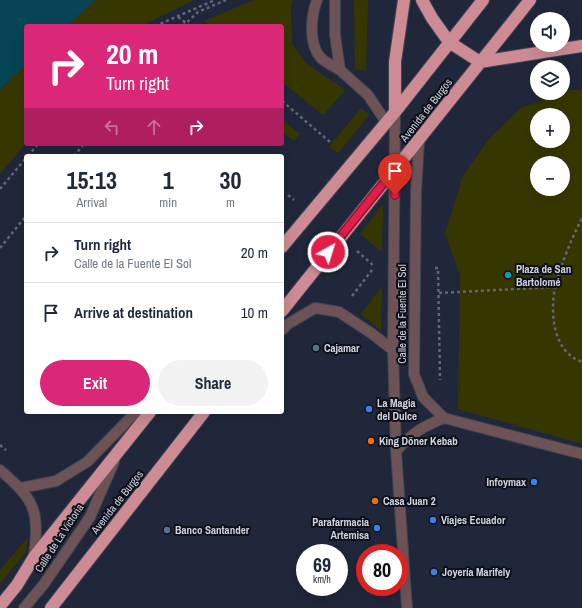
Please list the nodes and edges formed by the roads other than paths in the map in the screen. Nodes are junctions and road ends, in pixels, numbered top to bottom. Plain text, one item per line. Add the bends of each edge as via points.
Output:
1 (317, 0) edge
2 (336, 0) edge
3 (404, 0) edge
4 (422, 0) edge
5 (483, 0) edge
6 (530, 0) edge
7 (449, 42) junction
8 (582, 46) edge
9 (480, 62) junction
10 (340, 70) junction
11 (395, 112) junction
12 (386, 122) junction
13 (419, 141) junction
14 (395, 169) junction
15 (284, 245) edge
16 (284, 308) edge
17 (284, 328) edge
18 (393, 350) junction
19 (134, 414) edge
20 (148, 414) edge
21 (202, 414) edge
22 (444, 418) junction
23 (396, 452) junction
24 (582, 454) edge
25 (117, 455) junction
26 (0, 470) edge
27 (21, 488) junction
28 (34, 557) junction
29 (0, 606) edge
30 (24, 608) edge
31 (51, 608) edge
32 (407, 608) edge

1 - 10 street via 313,12 313,45 321,58
2 - 10 street via 334,35
3 - 11 highway via 395,62
4 - 7 highway
5 - 7 highway
6 - 9 highway, Avenida de Burgos
7 - 9 highway
7 - 11 highway
8 - 9 highway
9 - 13 highway, Avenida de Burgos
10 - 12 street via 368,95
11 - 12 highway
11 - 14 street, Calle de la Fuente El Sol
12 - 15 highway
13 - 14 highway, Avenida de Burgos
13 - 22 street, Calle de la Fuente El Sol via 414,374 423,397
14 - 16 highway, Avenida de Burgos
14 - 18 street, Calle de la Fuente El Sol
17 - 18 street, Calle de la Fuente El Sol via 315,308 339,312
18 - 23 street, Calle de la Fuente El Sol
19 - 27 street via 87,462 56,481
20 - 25 highway
21 - 31 highway, Avenida de Burgos
22 - 23 street via 423,426
22 - 24 street
23 - 32 street, Calle de la Fuente El Sol
25 - 28 highway
25 - 30 street, Calle de La Victoria via 90,517 44,584
26 - 27 street
27 - 28 street via 34,507 37,533
28 - 29 highway

